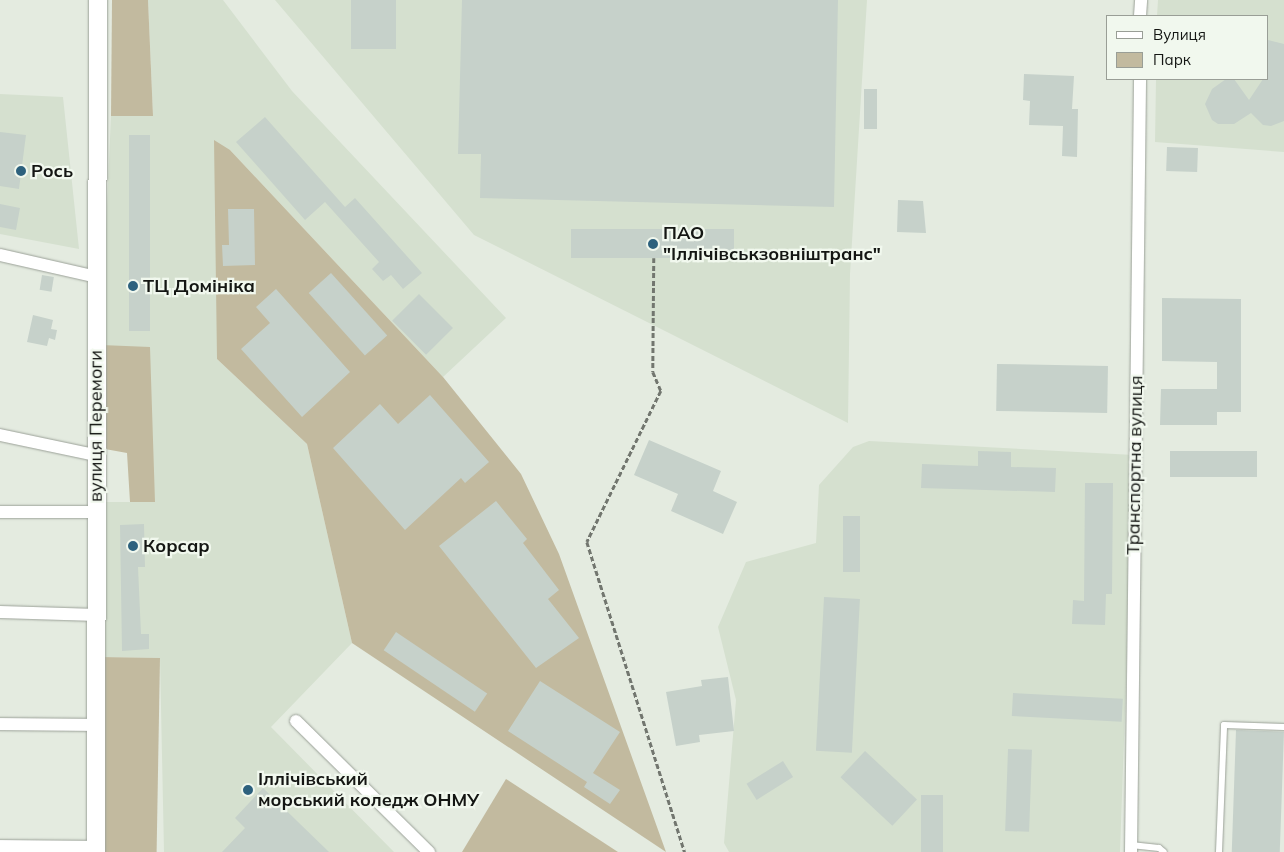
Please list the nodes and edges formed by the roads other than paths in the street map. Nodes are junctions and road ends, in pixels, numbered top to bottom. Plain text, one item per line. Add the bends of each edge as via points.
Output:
1 (98, 0) edge
2 (1140, 0) edge
3 (1140, 15) edge
4 (1140, 80) edge
5 (0, 255) edge
6 (97, 277) junction
7 (0, 435) edge
8 (95, 455) junction
9 (0, 512) edge
10 (97, 512) junction
11 (0, 612) edge
12 (97, 615) junction
13 (296, 721) dead end
14 (0, 724) edge
15 (96, 725) junction
16 (1284, 727) edge
17 (0, 846) edge
18 (96, 849) edge
19 (1131, 849) edge
20 (429, 852) edge
21 (1164, 852) edge
22 (1219, 852) edge

1 - 6 main road, вулиця Перемоги
2 - 3 street
4 - 19 street, Транспортна вулиця
5 - 6 street
6 - 8 main road, вулиця Перемоги
7 - 8 street
8 - 10 main road, вулиця Перемоги
9 - 10 street
10 - 12 main road, вулиця Перемоги
11 - 12 street
12 - 15 main road, вулиця Перемоги
13 - 20 street
14 - 15 street
15 - 18 main road, вулиця Перемоги
16 - 22 lane via 1224,725
17 - 18 street
19 - 21 lane via 1159,848

